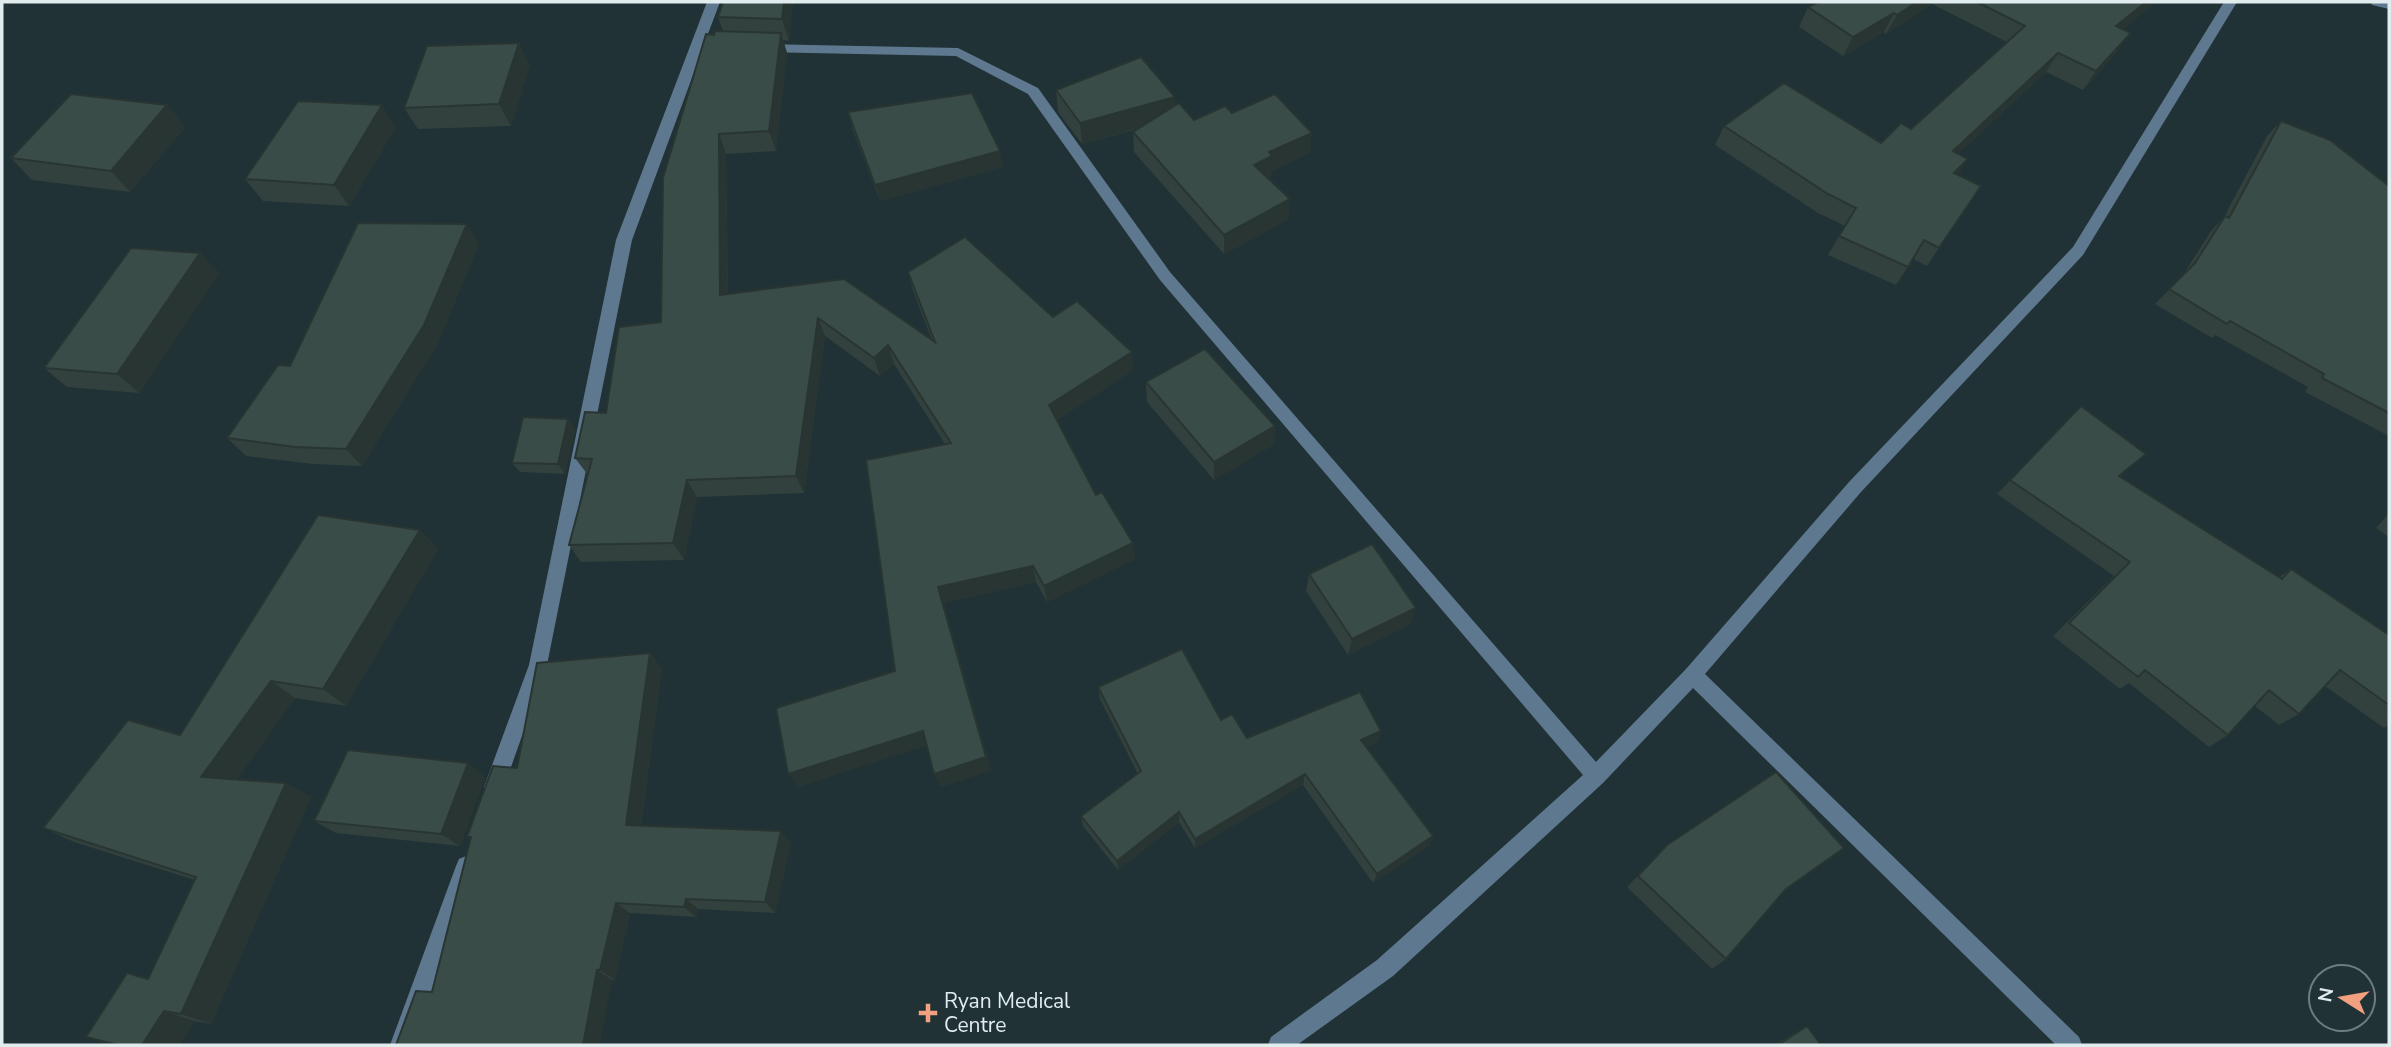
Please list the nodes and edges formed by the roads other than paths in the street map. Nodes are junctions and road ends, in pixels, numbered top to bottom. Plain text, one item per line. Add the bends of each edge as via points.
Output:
1 (713, 2) edge
2 (2230, 2) edge
3 (2377, 2) edge
4 (2389, 5) edge
5 (699, 40) junction
6 (1693, 675) junction
7 (1596, 776) junction
8 (486, 809) edge
9 (472, 848) edge
10 (401, 1045) edge
11 (1279, 1045) edge
12 (2071, 1045) edge

1 - 5 street
2 - 6 street via 2078,251 1856,487
3 - 4 street
5 - 7 street via 719,47 958,52 1033,91 1165,276
5 - 8 street via 624,240 538,665
6 - 7 street
6 - 12 street
7 - 11 street via 1385,968
9 - 10 street

